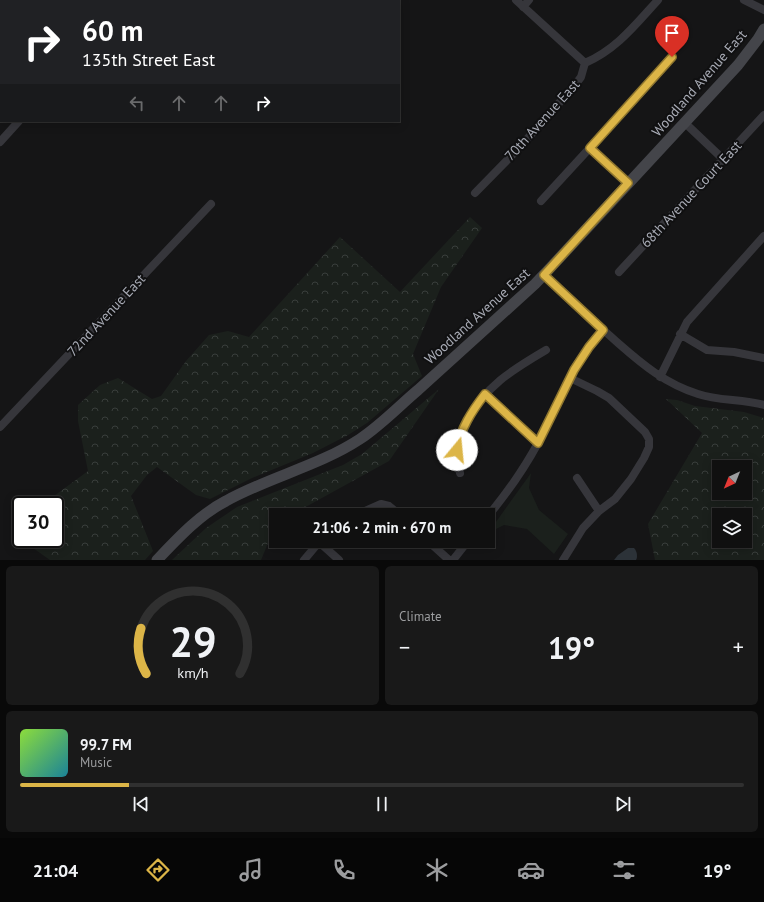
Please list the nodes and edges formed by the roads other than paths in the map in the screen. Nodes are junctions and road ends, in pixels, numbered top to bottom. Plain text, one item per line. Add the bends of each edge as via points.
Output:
1 (516, 0) edge
2 (529, 0) edge
3 (658, 0) edge
4 (744, 0) edge
5 (523, 7) junction
6 (764, 10) edge
7 (764, 29) edge
8 (672, 57) dead end
9 (585, 64) junction
10 (764, 115) edge
11 (16, 122) edge
12 (685, 123) junction
13 (0, 142) edge
14 (590, 148) junction
15 (723, 159) junction
16 (628, 183) junction
17 (475, 193) dead end
18 (541, 201) dead end
19 (211, 204) dead end
20 (764, 236) edge
21 (619, 272) dead end
22 (544, 275) junction
23 (603, 330) junction
24 (680, 334) junction
25 (546, 350) dead end
26 (764, 358) edge
27 (660, 377) junction
28 (570, 378) junction
29 (485, 394) junction
30 (764, 405) edge
31 (0, 427) edge
32 (538, 443) junction
33 (460, 473) dead end
34 (577, 478) dead end
35 (373, 508) edge
36 (391, 508) edge
37 (494, 508) edge
38 (599, 510) junction
39 (314, 548) edge
40 (326, 548) edge
41 (436, 548) edge
42 (462, 548) edge
43 (157, 560) edge
44 (304, 560) edge
45 (339, 560) edge
46 (449, 560) edge
47 (453, 560) edge
48 (562, 560) edge

1 - 5 street
2 - 5 street
3 - 9 street, 70th Avenue East via 620,42
4 - 6 street
5 - 9 street
7 - 12 street, Woodland Avenue East via 738,65
8 - 14 street
9 - 17 street, 70th Avenue East via 575,85
10 - 15 street, 68th Avenue Court East
11 - 13 street
12 - 15 street
12 - 16 street, Woodland Avenue East
14 - 16 street
14 - 18 street
15 - 21 street, 68th Avenue Court East
16 - 22 street, Woodland Avenue East
19 - 31 street, 72nd Avenue East
20 - 24 street via 687,322
22 - 23 street
22 - 43 street, Woodland Avenue East via 393,413 362,438 326,458 224,501 194,523
23 - 27 street
23 - 28 street
24 - 26 street via 707,350
24 - 27 street
25 - 29 street via 518,366
27 - 30 street via 699,395
28 - 32 street
28 - 38 street via 613,402 645,432 649,439 644,458 631,480 615,499
29 - 32 street
29 - 33 street via 469,417 458,442 457,461
32 - 37 street via 517,478
34 - 38 street
35 - 36 street via 382,504
38 - 48 street via 576,537
39 - 44 street
40 - 45 street
41 - 46 street
42 - 47 street

